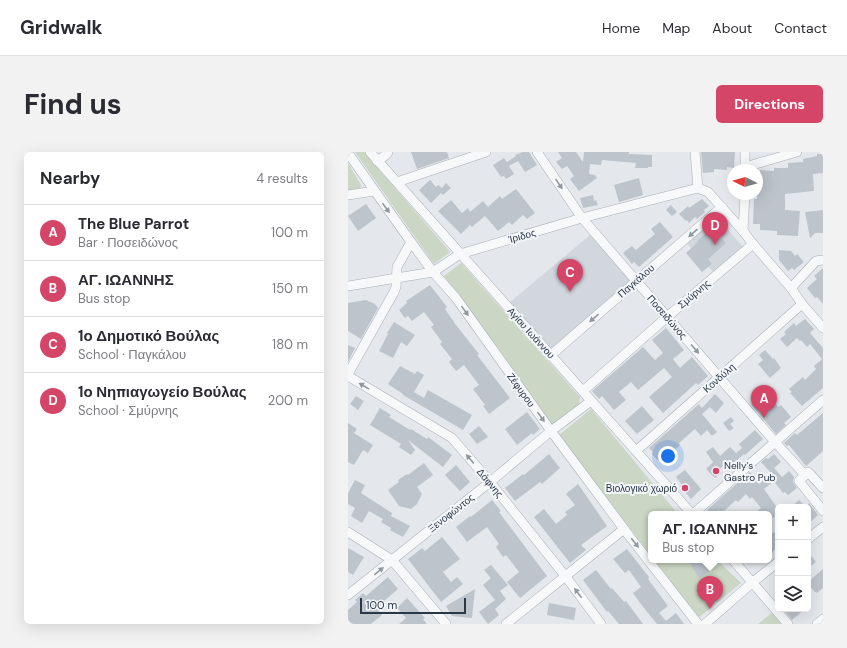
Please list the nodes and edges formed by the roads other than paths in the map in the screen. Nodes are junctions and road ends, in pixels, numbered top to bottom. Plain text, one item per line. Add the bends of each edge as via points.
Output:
1 (370, 152) edge
2 (388, 152) edge
3 (486, 152) edge
4 (537, 152) edge
5 (695, 152) edge
6 (745, 152) edge
7 (797, 152) edge
8 (348, 153) edge
9 (377, 161) junction
10 (745, 164) edge
11 (760, 164) edge
12 (397, 182) junction
13 (698, 188) junction
14 (374, 191) junction
15 (348, 195) edge
16 (745, 200) edge
17 (722, 207) junction
18 (582, 218) junction
19 (743, 231) junction
20 (410, 242) junction
21 (753, 244) junction
22 (460, 254) junction
23 (823, 260) edge
24 (433, 272) junction
25 (396, 278) junction
26 (637, 281) junction
27 (348, 286) edge
28 (791, 288) junction
29 (802, 304) junction
30 (667, 317) junction
31 (823, 328) edge
32 (551, 356) junction
33 (348, 375) edge
34 (720, 378) junction
35 (583, 391) junction
36 (823, 400) edge
37 (591, 401) junction
38 (551, 431) junction
39 (775, 442) junction
40 (636, 451) junction
41 (805, 475) junction
42 (490, 482) junction
43 (823, 488) edge
44 (823, 510) edge
45 (689, 511) edge
46 (695, 511) edge
47 (823, 527) edge
48 (624, 529) junction
49 (348, 532) edge
50 (811, 537) edge
51 (392, 560) junction
52 (648, 560) edge
53 (650, 563) edge
54 (736, 563) edge
55 (775, 564) edge
56 (566, 577) junction
57 (753, 582) junction
58 (348, 595) edge
59 (823, 619) edge
60 (446, 624) edge
61 (506, 624) edge
62 (602, 624) edge
63 (698, 624) edge
64 (705, 624) edge
65 (788, 624) edge
66 (817, 624) edge

1 - 9 street, Αγίου Ιωάννου
2 - 9 street
3 - 12 street
4 -> 18 street, Ποσειδώνος
5 - 13 street
6 - 10 street
7 - 11 street
8 - 14 street, Ζέφυρου
9 - 12 street, Αγίου Ιωάννου
12 - 22 street, Αγίου Ιωάννου
13 - 17 street via 708,192
13 - 18 street, Ίριδος
14 - 15 street
14 -> 20 street, Ζέφυρου
16 - 19 street
17 - 19 street
17 -> 26 street, Παγκάλου
18 - 22 street, Ίριδος
18 - 26 street, Ποσειδώνος
19 - 21 street
20 - 24 street, Ζέφυρου
20 - 25 street via 397,267
21 - 28 street
21 - 30 street, Σμύρνης
22 - 24 street, Ίριδος
22 - 32 street, Αγίου Ιωάννου
23 - 28 street via 816,261
24 - 25 street, Ίριδος
24 -> 38 street, Ζέφυρου via 456,298
25 - 27 street, Ίριδος
25 - 33 street via 394,292
26 - 30 street, Ποσειδώνος
26 -> 32 street, Παγκάλου
28 - 29 street
29 - 31 street
29 - 34 street, Κονδύλη
30 -> 34 street, Ποσειδώνος
30 - 35 street, Σμύρνης
32 - 35 street, Αγίου Ιωάννου
42 -> 33 street, Δάφνης via 452,438
34 - 39 street, Ποσειδώνος
34 - 40 street, Κονδύλη
35 - 37 street, Αγίου Ιωάννου
36 - 39 street
37 - 38 street, Ξενοφώντος
37 - 40 street, Αγίου Ιωάννου
38 - 42 street, Ξενοφώντος
38 - 48 street, Ζέφυρου
39 - 41 street, Ποσειδώνος
39 - 46 street
40 - 45 street, Αγίου Ιωάννου
41 - 43 street, Ποσειδώνος via 808,472
41 - 44 street via 799,481
42 - 51 street, Ξενοφώντος
42 - 56 street, Δάφνης
47 - 50 street
48 -> 52 street, Ζέφυρου
48 - 56 street
49 - 51 street
58 -> 51 street, Ξενοφώντος
51 - 60 street
53 -> 63 street, Ζέφυρου
54 - 57 street
55 - 57 street
56 - 61 street
62 -> 56 street, Δάφνης
57 - 64 street
57 - 65 street
59 - 66 street

